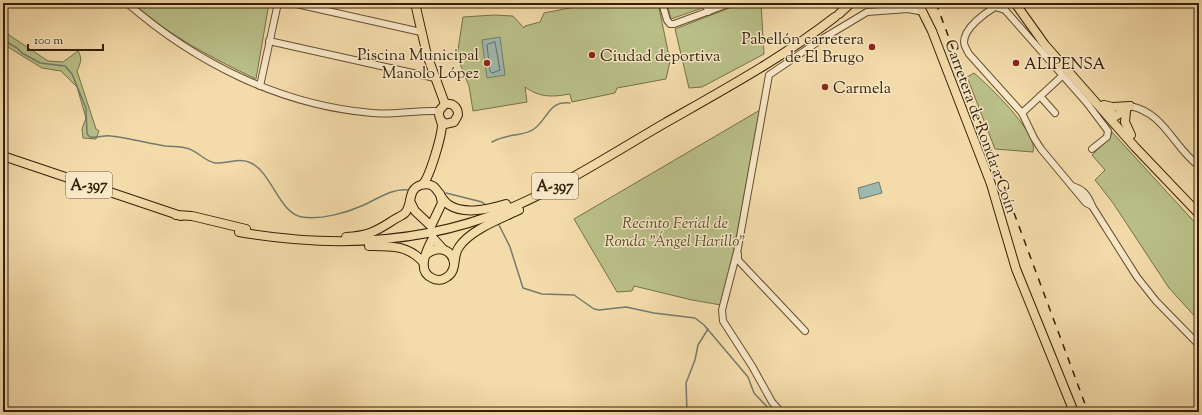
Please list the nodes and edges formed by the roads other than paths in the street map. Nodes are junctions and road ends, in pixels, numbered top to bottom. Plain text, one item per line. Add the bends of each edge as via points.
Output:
1 (127, 3) edge
2 (278, 3) edge
3 (292, 3) edge
4 (415, 3) edge
5 (662, 3) edge
6 (706, 3) edge
7 (731, 3) edge
8 (851, 3) edge
9 (1014, 3) edge
10 (919, 5) edge
11 (1005, 10) junction
12 (708, 12) junction
13 (1026, 20) junction
14 (421, 32) junction
15 (269, 41) junction
16 (1062, 76) junction
17 (435, 78) junction
18 (260, 86) junction
19 (1084, 90) junction
20 (1040, 96) junction
21 (445, 104) junction
22 (1104, 105) junction
23 (1125, 108) junction
24 (439, 111) junction
25 (1022, 113) junction
26 (1054, 113) dead end
27 (1114, 116) junction
28 (440, 120) junction
29 (448, 124) junction
30 (1131, 135) junction
31 (643, 136) junction
32 (1135, 147) junction
33 (1092, 149) dead end
34 (614, 153) junction
35 (3, 156) edge
36 (1199, 166) edge
37 (423, 184) junction
38 (438, 191) junction
39 (410, 199) junction
40 (1199, 210) edge
41 (1199, 214) edge
42 (176, 215) junction
43 (239, 232) junction
44 (738, 248) junction
45 (443, 249) junction
46 (427, 254) junction
47 (1015, 261) junction
48 (423, 262) junction
49 (454, 264) junction
50 (1043, 326) junction
51 (805, 331) dead end
52 (1199, 345) edge
53 (1048, 348) junction
54 (1059, 364) junction
55 (781, 412) edge
56 (1076, 412) edge

1 - 18 street via 188,48
2 - 15 street
3 - 14 street
4 - 14 main road
5 - 12 street via 670,24
6 - 12 street
7 - 12 street
8 - 31 main road, A-397 via 837,16 776,58
9 - 11 street
9 - 13 main road
10 - 44 street via 919,12 908,9 867,12 769,75
10 - 47 main road, Carretera de Ronda a Coín via 991,184
11 - 16 street
11 - 25 street via 996,6 990,10 966,32 964,46
13 - 19 main road
13 - 22 main road
14 - 17 main road
15 - 17 street
15 - 18 street
16 - 20 street
16 - 33 street via 1108,131 1107,136
17 - 21 main road
18 - 24 street via 310,103 351,111 391,114
19 - 27 main road
19 - 32 main road
20 - 25 street
20 - 26 street
21 - 24 main road
21 - 29 main road via 454,106 458,112 456,120
22 - 23 main road
22 - 27 main road
23 - 27 main road
23 - 30 main road via 1125,122
23 - 36 street via 1143,111 1162,123 1188,157
24 - 28 main road
25 - 52 street via 1034,138 1071,186 1092,206 1137,277 1156,301
27 - 30 main road
27 - 32 main road via 1115,121 1132,139
28 - 29 main road
28 - 37 main road via 442,126 430,172
29 - 38 main road via 434,175
30 - 40 main road
31 - 34 main road, A-397
31 - 38 main road via 535,192 495,208 481,211 457,207 447,203
32 - 41 main road
34 - 43 main road, A-397 via 512,207 443,230 395,238 341,242 298,240
34 - 49 main road via 593,170 492,222 463,241 455,254
35 - 42 main road, A-397
37 - 38 main road via 428,184
37 - 39 main road via 414,190
38 - 39 main road via 442,203 431,226 412,208
39 - 42 main road via 405,213 374,232 337,238 285,235
42 - 43 main road, A-397
43 - 48 main road via 298,245 394,246 406,249
44 - 51 street via 738,260
44 - 55 street via 722,310 723,321 772,402
45 - 46 main road via 434,249
45 - 46 main road via 433,238
45 - 49 main road via 451,254
46 - 48 main road
47 - 50 main road, Carretera de Ronda a Coín
47 - 53 main road, Carretera de Ronda a Coín
48 - 49 main road via 429,276 438,280 448,277 454,269
50 - 53 main road
50 - 54 main road, Carretera de Ronda a Coín
53 - 54 main road
53 - 56 main road, Carretera de Ronda a Coín
54 - 56 main road, Carretera de Ronda a Coín

